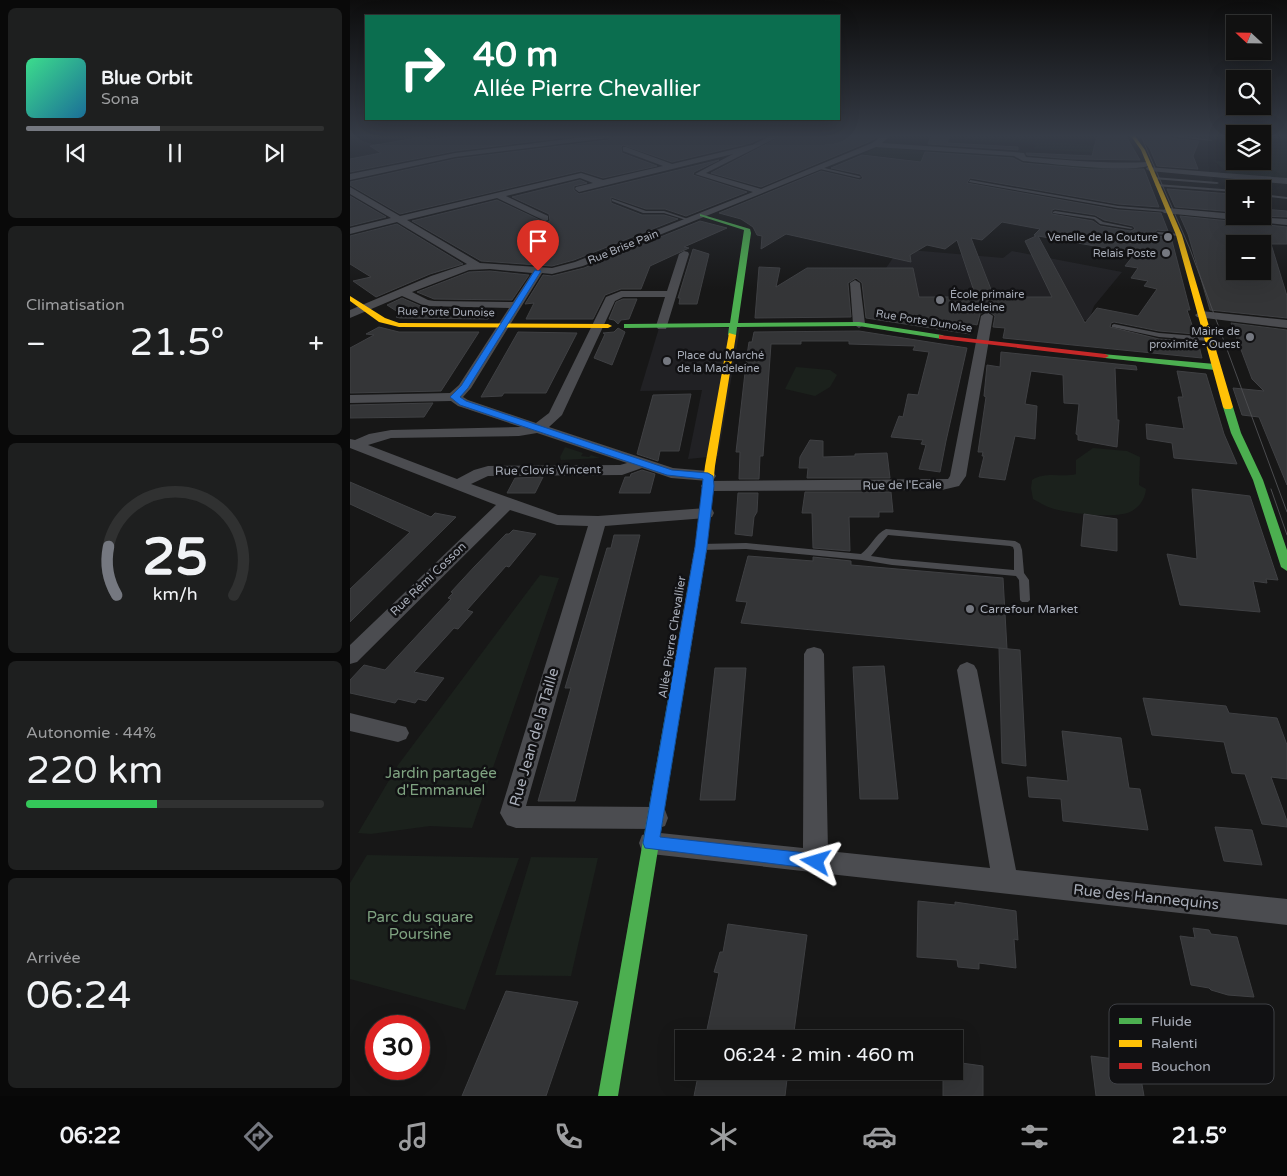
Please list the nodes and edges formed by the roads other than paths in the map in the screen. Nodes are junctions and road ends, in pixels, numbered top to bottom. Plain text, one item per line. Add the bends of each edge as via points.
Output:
1 (531, 187) edge
2 (744, 187) edge
3 (772, 187) edge
4 (1005, 187) edge
5 (1156, 187) edge
6 (1210, 187) edge
7 (350, 190) edge
8 (1226, 190) edge
9 (760, 192) junction
10 (498, 195) junction
11 (1271, 196) edge
12 (1287, 198) edge
13 (614, 200) dead end
14 (1168, 211) junction
15 (1055, 212) dead end
16 (702, 215) junction
17 (545, 218) dead end
18 (398, 219) junction
19 (686, 219) dead end
20 (1287, 222) edge
21 (1130, 228) dead end
22 (350, 231) edge
23 (1158, 233) dead end
24 (1179, 235) junction
25 (684, 254) dead end
26 (477, 266) junction
27 (538, 271) junction
28 (855, 283) dead end
29 (403, 292) junction
30 (672, 294) junction
31 (350, 298) edge
32 (517, 305) junction
33 (364, 308) junction
34 (350, 314) edge
35 (1201, 315) junction
36 (987, 316) dead end
37 (859, 324) junction
38 (1287, 324) edge
39 (734, 325) junction
40 (503, 326) junction
41 (602, 326) junction
42 (627, 326) dead end
43 (662, 326) junction
44 (1114, 326) dead end
45 (1209, 339) junction
46 (982, 343) junction
47 (1215, 367) junction
48 (454, 397) junction
49 (350, 399) edge
50 (539, 428) junction
51 (355, 448) edge
52 (642, 464) junction
53 (709, 481) junction
54 (457, 485) junction
55 (508, 504) junction
56 (706, 513) junction
57 (598, 521) junction
58 (701, 547) junction
59 (862, 557) junction
60 (1287, 567) edge
61 (1019, 573) junction
62 (1025, 600) dead end
63 (814, 654) dead end
64 (350, 656) edge
65 (968, 670) dead end
66 (350, 722) edge
67 (398, 732) dead end
68 (656, 818) junction
69 (651, 843) junction
70 (816, 862) junction
71 (1005, 882) junction
72 (1287, 912) edge
73 (608, 1096) edge

1 - 10 street
2 - 9 street
3 - 9 street, Rue Brise Pain
4 - 14 lane via 1118,207
5 - 14 street
6 - 8 lane
7 - 18 street
9 - 16 street, Rue Brise Pain
10 - 17 street
10 - 18 street
11 - 12 lane
13 - 19 lane via 645,212 664,212
14 - 20 street
14 - 24 street
15 - 21 lane
16 - 27 street, Rue Brise Pain via 579,264
16 - 39 street, Allée Pierre Chevallier via 747,229
18 - 22 street
18 - 26 street
23 - 24 lane
24 - 35 street
25 - 30 street
26 - 27 street, Rue Brise Pain
26 - 29 street, Rue Brise Pain via 457,270
27 - 32 street
28 - 37 street
29 - 32 street via 425,303
29 - 33 street, Rue Brise Pain
30 - 41 street via 621,294 613,297 608,301
30 - 43 street
31 - 33 street, Rue Porte Dunoise
32 - 40 street
33 - 34 street, Rue Brise Pain
33 - 40 street, Rue Porte Dunoise via 382,320 399,325
35 - 38 street
35 - 45 street
36 - 46 street, Rue de l'Ecale
37 - 39 street, Rue Porte Dunoise
37 - 46 street, Rue Porte Dunoise
39 - 43 street, Rue Porte Dunoise
39 - 53 street, Allée Pierre Chevallier
40 - 41 street, Rue Porte Dunoise
40 - 48 street via 464,388
41 - 50 street via 555,415
42 - 43 street, Rue Porte Dunoise
44 - 45 lane via 1159,335
45 - 47 street
46 - 47 street, Rue Porte Dunoise
46 - 53 street, Rue de l'Ecale via 957,479 953,483
47 - 60 street via 1236,433 1258,480
48 - 49 street, Rue Clovis Vincent
48 - 50 street, Rue Clovis Vincent via 463,403
50 - 51 street, Rue Clovis Vincent via 508,432 391,434 374,437
50 - 52 street, Rue Clovis Vincent
51 - 54 street
52 - 53 street, Rue Clovis Vincent
52 - 54 street, Rue Clovis Vincent via 622,470 488,471
53 - 56 street, Allée Pierre Chevallier
54 - 55 street
55 - 57 street via 557,520
55 - 64 street, Rue Rémi Cosson
56 - 57 street
56 - 58 street, Allée Pierre Chevallier
57 - 68 street, Rue Jean de la Taille via 512,813 516,817
58 - 59 lane via 746,546
58 - 68 street, Allée Pierre Chevallier
59 - 61 lane
59 - 61 lane via 870,553 886,532 1008,542 1017,546
61 - 62 lane via 1024,580
63 - 70 street
65 - 71 street
66 - 67 street
68 - 69 street, Allée Pierre Chevallier
69 - 70 street, Rue des Hannequins
69 - 73 street, Allée Pierre Chevallier
70 - 71 street, Rue des Hannequins
71 - 72 street, Rue des Hannequins

